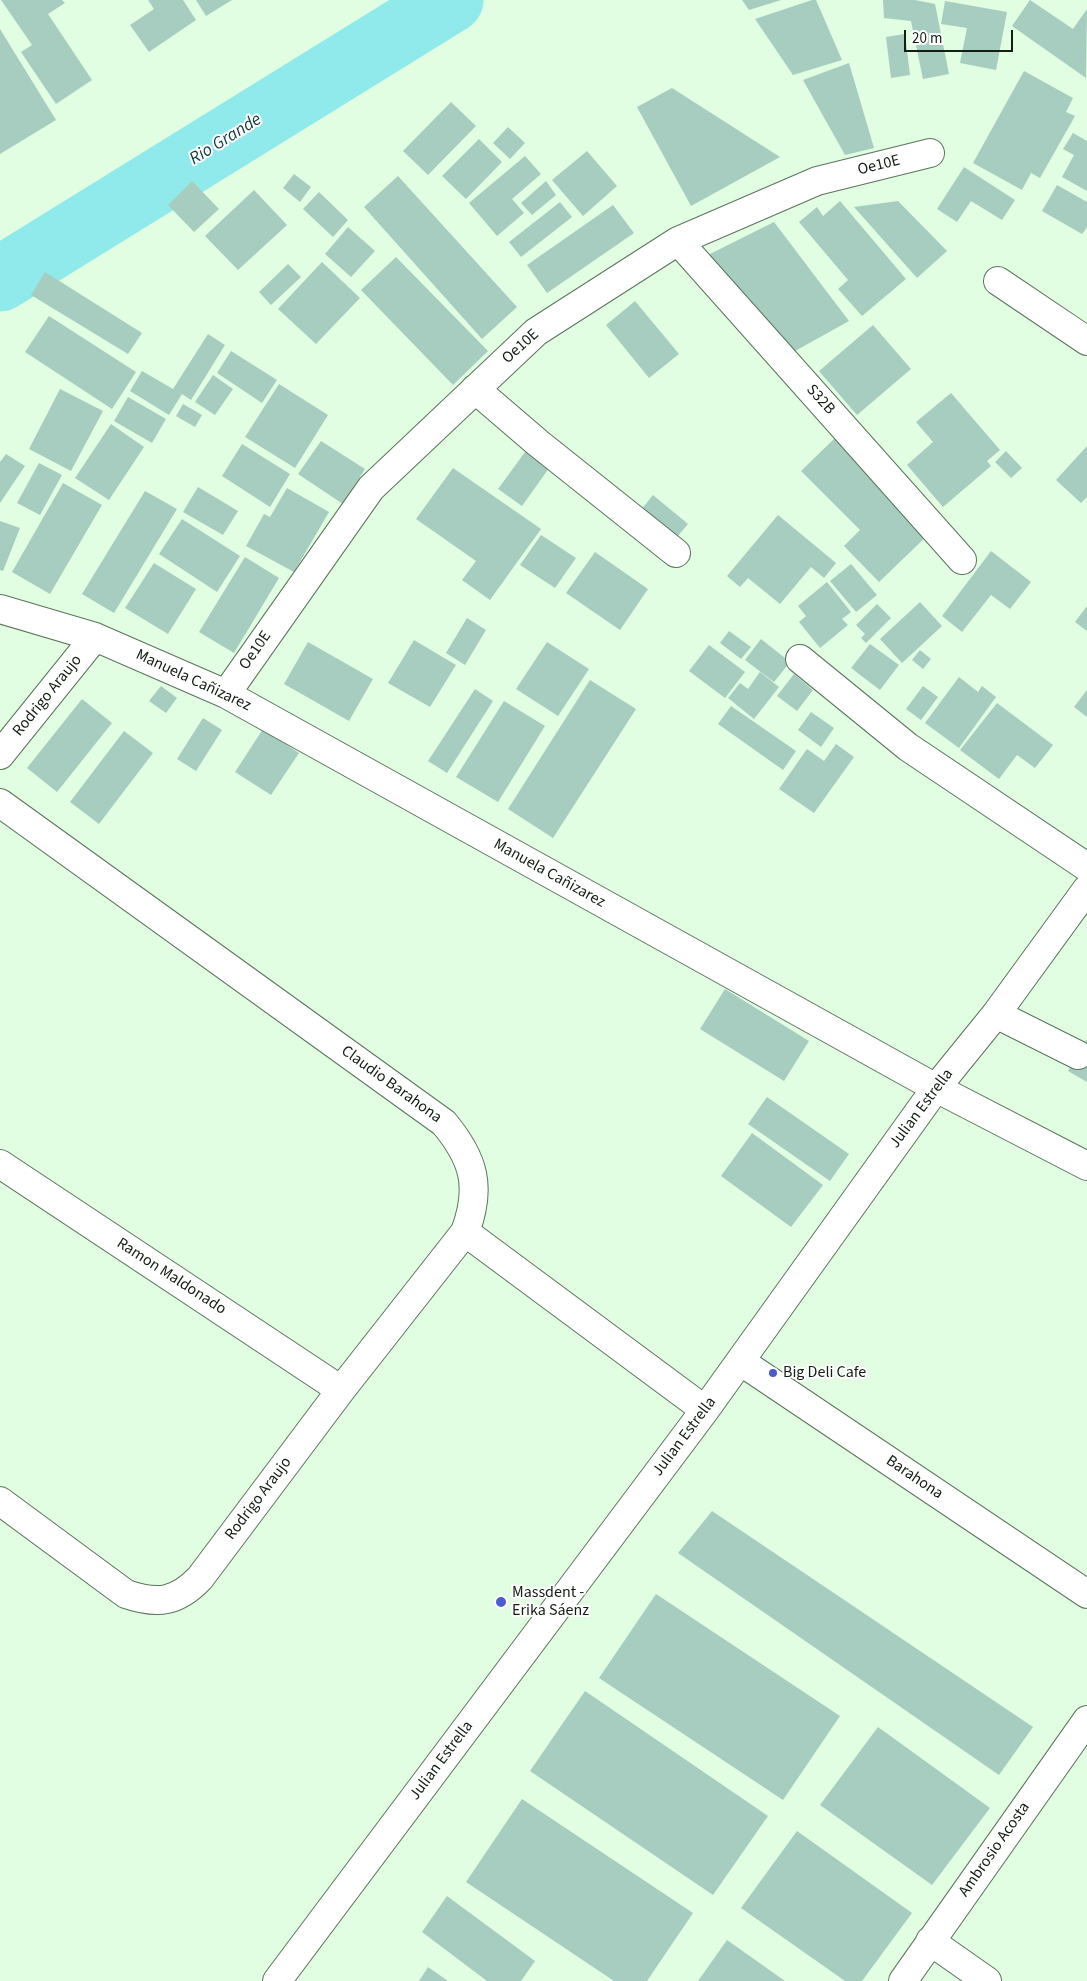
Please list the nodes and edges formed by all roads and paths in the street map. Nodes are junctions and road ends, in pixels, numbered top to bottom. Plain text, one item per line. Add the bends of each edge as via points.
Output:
1 (930, 153) dead end
2 (678, 241) junction
3 (998, 281) dead end
4 (1087, 341) edge
5 (475, 389) junction
6 (676, 553) dead end
7 (962, 560) dead end
8 (0, 609) edge
9 (96, 637) junction
10 (800, 659) dead end
11 (226, 694) junction
12 (0, 755) edge
13 (0, 802) edge
14 (1087, 867) edge
15 (1087, 889) edge
16 (996, 1014) junction
17 (1078, 1055) dead end
18 (936, 1088) junction
19 (0, 1164) edge
20 (1087, 1166) edge
21 (466, 1232) junction
22 (740, 1361) junction
23 (341, 1390) junction
24 (705, 1410) junction
25 (0, 1501) edge
26 (1087, 1594) edge
27 (1087, 1720) edge
28 (930, 1942) junction
29 (278, 1981) edge
30 (903, 1981) edge
31 (987, 1981) edge

1 - 2 street, Oe10E via 817,181
2 - 5 street, Oe10E via 536,332
2 - 7 street, S32B
3 - 4 street
5 - 6 street
5 - 11 street, Oe10E via 371,488
8 - 9 street, Manuela Cañizarez
9 - 11 street, Manuela Cañizarez
9 - 12 street, Rodrigo Araujo
10 - 14 street via 908,747
11 - 18 street, Manuela Cañizarez
13 - 21 street, Claudio Barahona via 444,1123 462,1146 474,1180 474,1209
15 - 16 street, Julian Estrella
16 - 17 street
16 - 18 street, Julian Estrella
18 - 20 street, Manuela Cañizarez
18 - 22 street, Julian Estrella
19 - 23 street, Ramon Maldonado
21 - 23 street, Rodrigo Araujo
21 - 24 street
22 - 24 street, Julian Estrella
22 - 26 street, Barahona
23 - 25 street, Rodrigo Araujo via 200,1578 189,1590 174,1597 142,1600 126,1594
24 - 29 street, Julian Estrella
27 - 28 street, Ambrosio Acosta
28 - 30 street, Ambrosio Acosta
28 - 31 street

